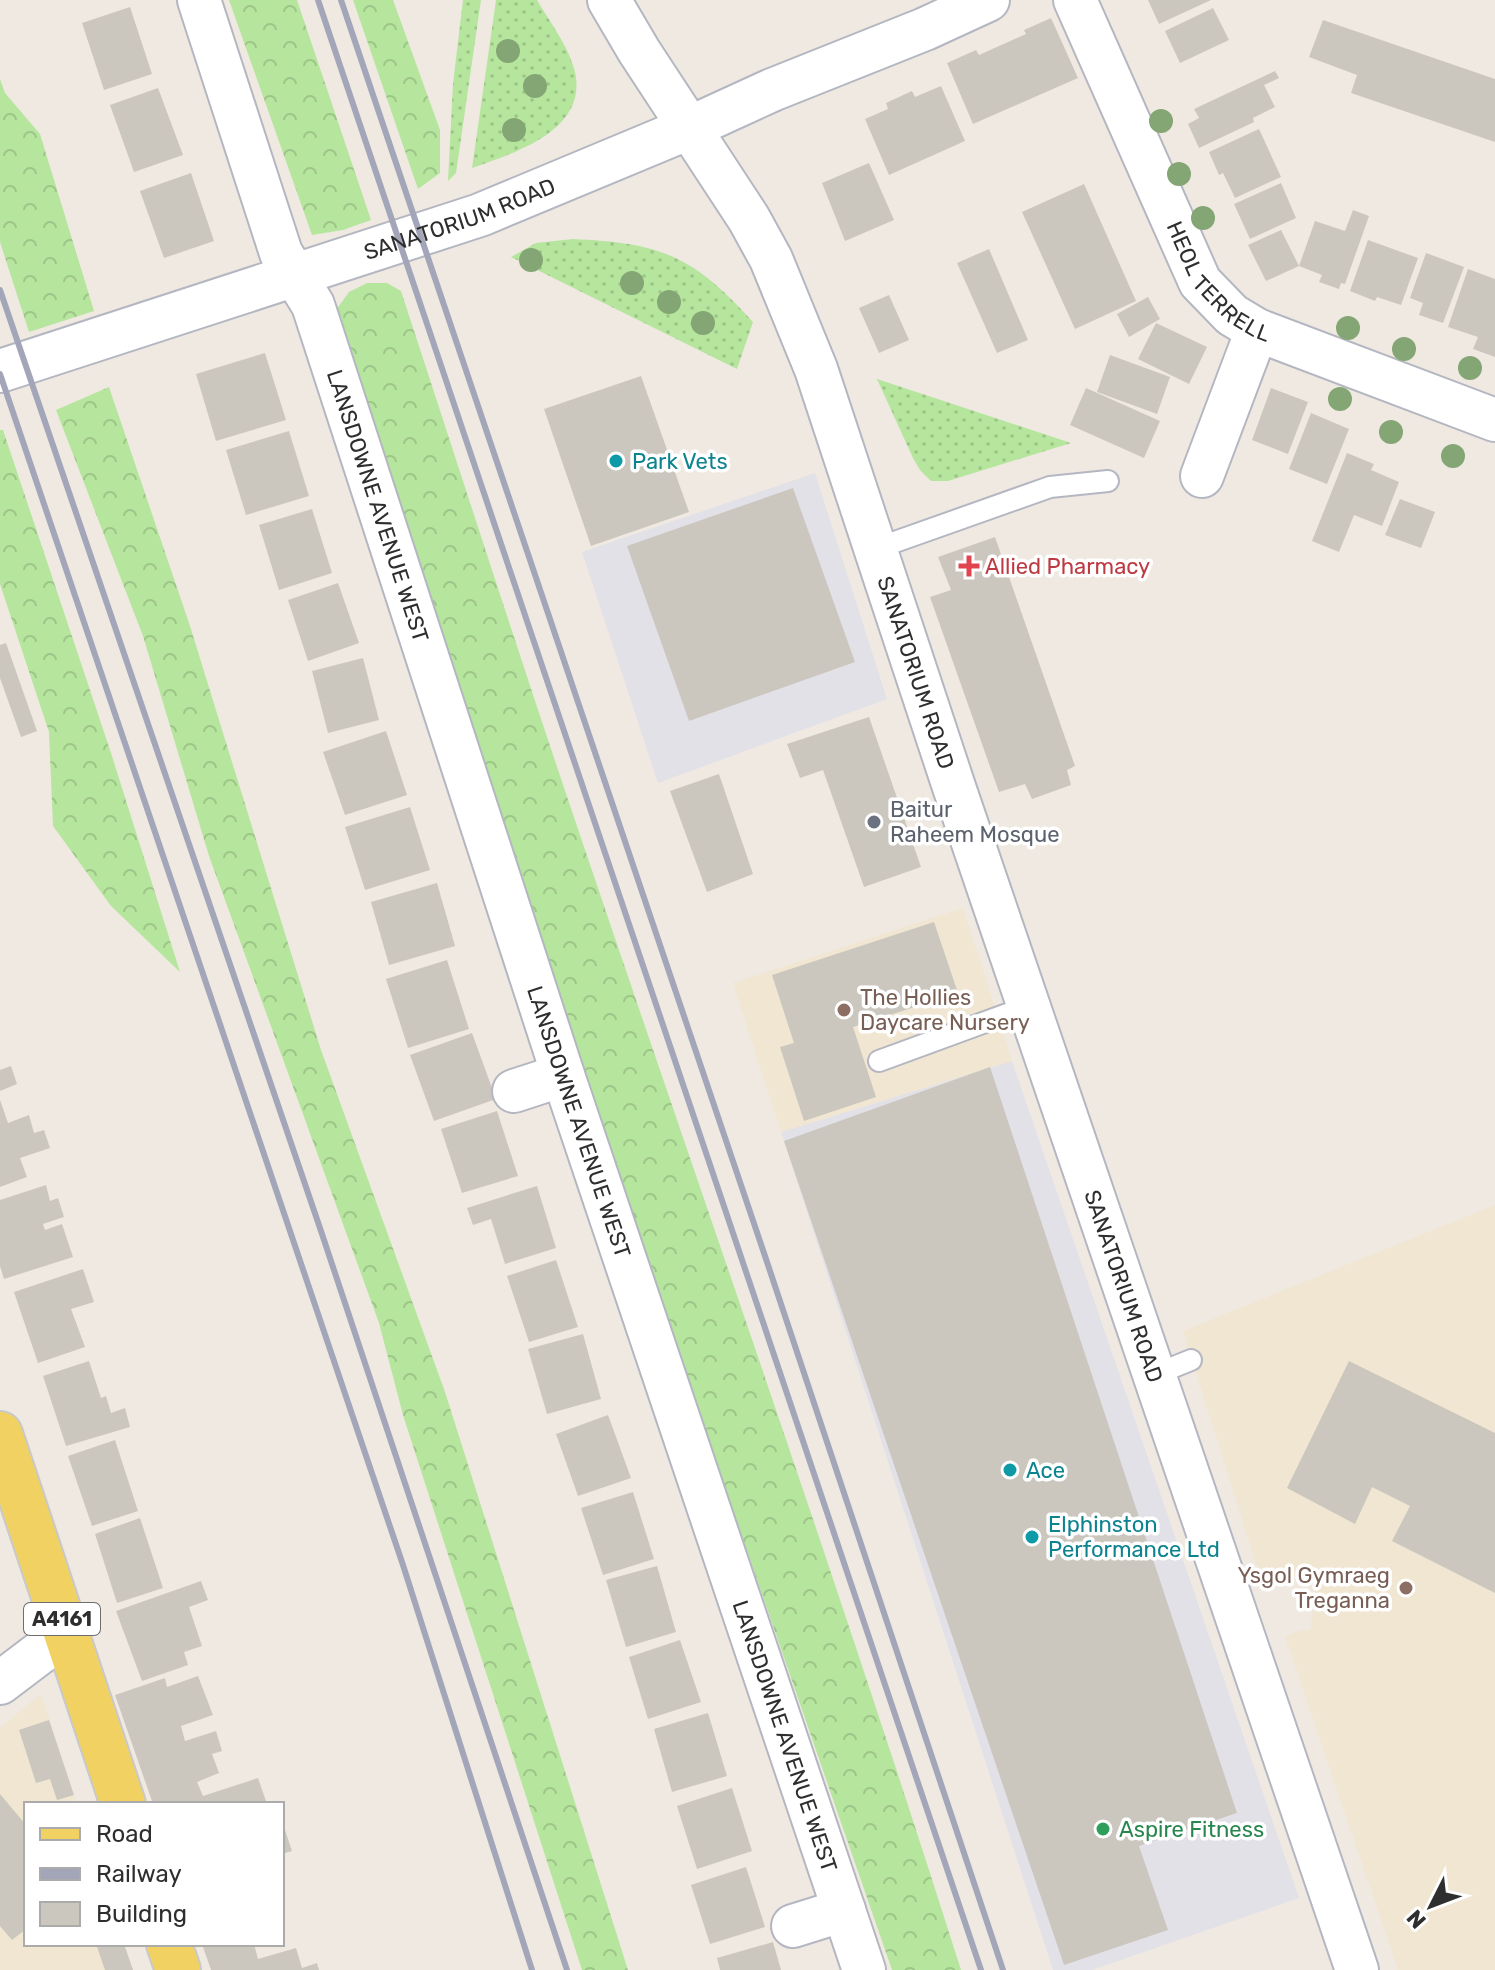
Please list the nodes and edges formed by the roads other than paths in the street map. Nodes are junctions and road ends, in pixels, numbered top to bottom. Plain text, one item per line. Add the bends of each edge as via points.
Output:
1 (199, 0) edge
2 (609, 0) edge
3 (988, 0) edge
4 (1075, 0) edge
5 (689, 128) junction
6 (294, 275) junction
7 (1257, 330) junction
8 (0, 371) edge
9 (1495, 420) edge
10 (1202, 476) dead end
11 (1108, 481) dead end
12 (875, 549) junction
13 (1029, 1006) junction
14 (879, 1061) dead end
15 (563, 1075) junction
16 (514, 1091) dead end
17 (0, 1434) edge
18 (66, 1633) junction
19 (0, 1683) edge
20 (122, 1802) edge
21 (844, 1910) junction
22 (793, 1926) dead end
23 (170, 1946) edge
24 (178, 1970) edge
25 (864, 1970) edge
26 (1357, 1970) edge

1 - 6 street, LANSDOWNE AVENUE WEST via 281,253
2 - 5 street
3 - 5 street
4 - 7 street, HEOL TERRELL via 1200,282 1232,315
5 - 6 street, SANATORIUM ROAD via 480,215
5 - 12 street, SANATORIUM ROAD via 771,259 816,369
6 - 8 street, SANATORIUM ROAD
6 - 15 street, LANSDOWNE AVENUE WEST via 313,305
7 - 9 street, HEOL TERRELL
7 - 10 street
11 - 12 lane via 1050,487
12 - 13 street, SANATORIUM ROAD
13 - 14 lane
13 - 26 street, SANATORIUM ROAD via 1173,1368
15 - 16 street
15 - 21 street, LANSDOWNE AVENUE WEST
17 - 18 main road, A4161
18 - 19 street
18 - 20 main road, A4161
21 - 22 street
21 - 25 street, LANSDOWNE AVENUE WEST
23 - 24 main road

